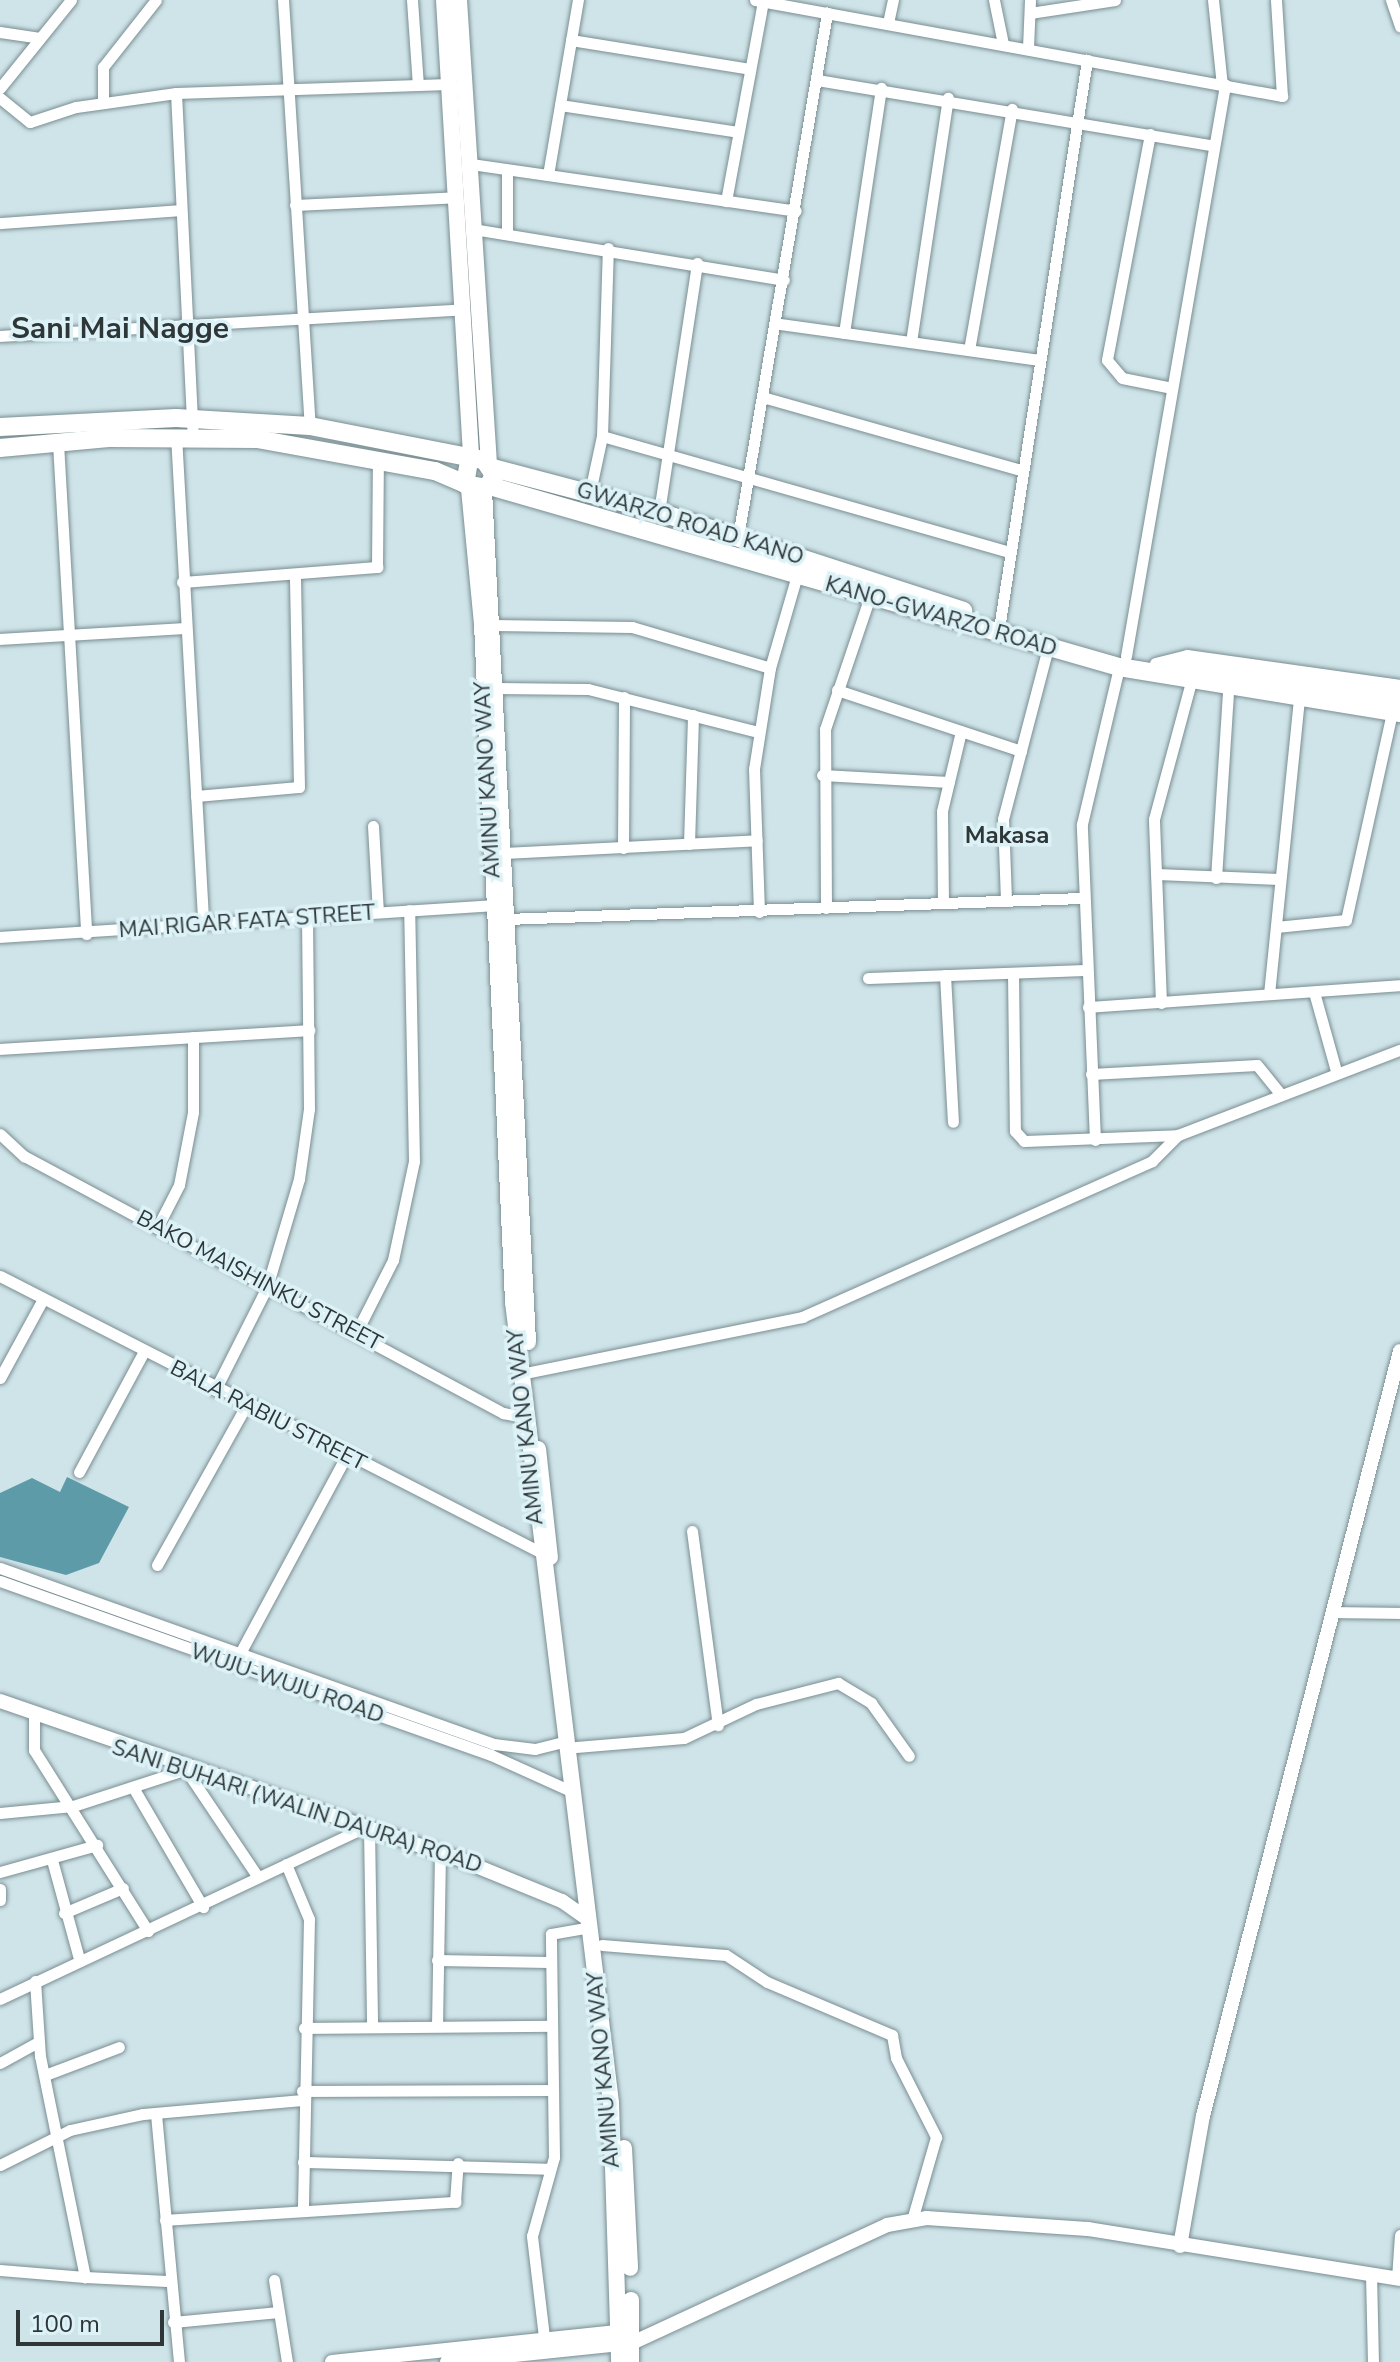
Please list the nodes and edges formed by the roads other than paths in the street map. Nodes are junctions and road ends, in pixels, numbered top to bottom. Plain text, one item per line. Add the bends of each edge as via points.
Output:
1 (71, 0) edge
2 (156, 0) edge
3 (283, 0) edge
4 (412, 0) edge
5 (444, 0) edge
6 (459, 0) edge
7 (578, 0) edge
8 (755, 0) edge
9 (893, 0) edge
10 (994, 0) edge
11 (1115, 0) edge
12 (1213, 0) edge
13 (1276, 0) edge
14 (1391, 0) edge
15 (763, 1) edge
16 (1030, 6) edge
17 (827, 13) junction
18 (888, 23) junction
19 (1400, 26) edge
20 (0, 32) edge
21 (40, 38) junction
22 (571, 40) junction
23 (1003, 44) junction
24 (1028, 48) junction
25 (1087, 60) junction
26 (750, 69) junction
27 (817, 80) junction
28 (449, 84) junction
29 (418, 85) junction
30 (1223, 85) junction
31 (0, 88) edge
32 (881, 88) junction
33 (288, 90) junction
34 (176, 93) junction
35 (0, 98) edge
36 (948, 98) junction
37 (103, 102) junction
38 (560, 105) junction
39 (1012, 109) junction
40 (1076, 120) junction
41 (738, 132) junction
42 (1150, 134) junction
43 (1214, 146) junction
44 (471, 164) junction
45 (507, 170) junction
46 (548, 175) junction
47 (456, 197) junction
48 (726, 201) junction
49 (295, 205) junction
50 (180, 210) junction
51 (796, 211) junction
52 (0, 223) edge
53 (473, 229) junction
54 (507, 233) junction
55 (608, 248) junction
56 (697, 263) junction
57 (784, 280) junction
58 (463, 309) junction
59 (304, 317) junction
60 (187, 320) junction
61 (780, 324) junction
62 (844, 333) junction
63 (0, 336) edge
64 (911, 342) junction
65 (969, 350) junction
66 (1040, 360) junction
67 (1172, 388) junction
68 (766, 398) junction
69 (310, 426) junction
70 (0, 427) edge
71 (184, 428) junction
72 (602, 436) junction
73 (58, 443) junction
74 (0, 448) edge
75 (673, 456) junction
76 (378, 461) junction
77 (1021, 470) junction
78 (479, 475) junction
79 (754, 477) junction
80 (590, 492) junction
81 (659, 512) junction
82 (738, 537) junction
83 (1010, 552) junction
84 (295, 575) junction
85 (797, 575) junction
86 (182, 582) junction
87 (870, 596) junction
88 (1000, 622) junction
89 (493, 625) junction
90 (184, 628) junction
91 (68, 634) junction
92 (0, 639) edge
93 (1048, 647) junction
94 (1122, 662) junction
95 (1155, 663) junction
96 (770, 668) junction
97 (1191, 682) junction
98 (1400, 685) edge
99 (495, 688) junction
100 (837, 690) junction
101 (1228, 690) junction
102 (624, 697) junction
103 (1299, 701) junction
104 (1397, 708) edge
105 (693, 715) junction
106 (961, 731) junction
107 (758, 732) junction
108 (1021, 751) junction
109 (493, 766) junction
110 (822, 775) junction
111 (949, 782) junction
112 (196, 796) junction
113 (373, 826) dead end
114 (757, 840) junction
115 (689, 844) junction
116 (623, 848) junction
117 (504, 853) junction
118 (1157, 874) junction
119 (1216, 878) junction
120 (1279, 879) junction
121 (1082, 898) junction
122 (1006, 900) junction
123 (943, 903) junction
124 (494, 905) junction
125 (826, 908) junction
126 (409, 910) junction
127 (378, 912) junction
128 (759, 912) junction
129 (307, 916) junction
130 (506, 919) junction
131 (203, 924) junction
132 (1276, 927) junction
133 (86, 934) junction
134 (0, 937) edge
135 (501, 948) junction
136 (1086, 970) junction
137 (1013, 973) junction
138 (945, 975) junction
139 (868, 978) dead end
140 (1400, 985) edge
141 (1314, 992) junction
142 (1269, 994) junction
143 (1161, 1003) junction
144 (1088, 1007) junction
145 (309, 1030) junction
146 (193, 1037) junction
147 (0, 1049) edge
148 (1400, 1050) edge
149 (1336, 1071) junction
150 (1091, 1074) junction
151 (1280, 1093) junction
152 (953, 1122) dead end
153 (0, 1134) edge
154 (1178, 1135) junction
155 (1095, 1140) junction
156 (157, 1228) junction
157 (0, 1276) edge
158 (267, 1287) junction
159 (43, 1299) junction
160 (356, 1333) junction
161 (523, 1346) junction
162 (1400, 1351) edge
163 (143, 1353) junction
164 (530, 1372) junction
165 (0, 1378) edge
166 (215, 1390) junction
167 (246, 1406) junction
168 (524, 1417) junction
169 (346, 1456) junction
170 (79, 1472) dead end
171 (692, 1531) dead end
172 (538, 1551) junction
173 (157, 1565) dead end
174 (0, 1568) edge
175 (0, 1581) edge
176 (1334, 1612) junction
177 (1400, 1613) edge
178 (239, 1655) junction
179 (0, 1701) edge
180 (34, 1716) junction
181 (718, 1725) junction
182 (572, 1744) junction
183 (909, 1756) dead end
184 (188, 1769) junction
185 (134, 1789) junction
186 (573, 1792) junction
187 (73, 1806) junction
188 (0, 1813) edge
189 (367, 1827) junction
190 (97, 1845) junction
191 (440, 1852) junction
192 (52, 1860) junction
193 (286, 1864) junction
194 (0, 1872) edge
195 (258, 1877) junction
196 (123, 1888) junction
197 (0, 1889) edge
198 (0, 1900) edge
199 (203, 1907) junction
200 (64, 1913) junction
201 (590, 1924) junction
202 (148, 1931) junction
203 (602, 1945) junction
204 (79, 1959) junction
205 (437, 1960) junction
206 (548, 1962) junction
207 (35, 1981) junction
208 (0, 1999) edge
209 (437, 2026) junction
210 (550, 2026) junction
211 (372, 2027) junction
212 (304, 2028) junction
213 (38, 2042) junction
214 (119, 2047) dead end
215 (0, 2063) edge
216 (45, 2075) junction
217 (552, 2090) junction
218 (302, 2096) junction
219 (156, 2114) junction
220 (58, 2135) junction
221 (303, 2162) junction
222 (458, 2163) junction
223 (0, 2165) edge
224 (550, 2169) junction
225 (303, 2208) junction
226 (165, 2220) junction
227 (912, 2220) junction
228 (1400, 2235) edge
229 (1180, 2246) junction
230 (0, 2270) edge
231 (1371, 2274) junction
232 (85, 2277) junction
233 (1398, 2278) edge
234 (274, 2280) dead end
235 (167, 2281) junction
236 (279, 2312) junction
237 (173, 2322) junction
238 (544, 2337) junction
239 (629, 2337) junction
240 (393, 2359) edge
241 (179, 2362) edge
242 (287, 2362) edge
243 (332, 2362) edge
244 (447, 2362) edge
245 (619, 2362) edge
246 (631, 2362) edge
247 (1373, 2362) edge

1 - 21 street
2 - 37 street via 103,67
3 - 33 street
4 - 29 street
5 - 28 main road
6 - 44 main road
7 - 22 street
8 - 15 street
9 - 18 street
10 - 23 street
11 - 16 street
12 - 30 street
13 - 30 street via 1287,94
14 - 19 street
15 - 17 street
15 - 26 street
16 - 24 street
17 - 18 street
17 - 27 street
18 - 23 street
20 - 21 street
21 - 31 street
22 - 26 street
22 - 38 street
23 - 24 street
24 - 25 street
25 - 30 street
25 - 40 street
26 - 41 street
27 - 32 street
27 - 51 street
28 - 29 street
28 - 47 main road
29 - 33 street
30 - 43 street
32 - 36 street
32 - 62 street
33 - 34 street
33 - 49 street
34 - 37 street
34 - 50 street
35 - 37 street via 30,122
36 - 39 street
36 - 64 street
38 - 41 street
38 - 46 street
39 - 40 street
39 - 65 street
40 - 42 street
40 - 66 street
41 - 48 street
42 - 43 street
42 - 67 street via 1107,360 1122,378
43 - 67 street
44 - 45 street
44 - 53 main road
45 - 46 street
45 - 54 street
46 - 48 street
47 - 49 street
47 - 58 main road
48 - 51 street
49 - 59 street
50 - 52 street
50 - 60 street
51 - 57 street
53 - 54 street
53 - 78 main road
54 - 55 street
55 - 56 street
55 - 72 street
56 - 57 street
56 - 75 street
57 - 61 street
58 - 59 street
58 - 78 main road
59 - 60 street
59 - 69 street
60 - 63 street
60 - 71 street
61 - 62 street
61 - 68 street
62 - 64 street
64 - 65 street
65 - 66 street
66 - 77 street
67 - 94 street
68 - 77 street
68 - 79 street
69 - 71 main road, KANO-GWARZO ROAD
69 - 78 main road, KANO-GWARZO ROAD
70 - 71 main road, KANO-GWARZO ROAD
71 - 73 main road, KANO-GWARZO ROAD
71 - 76 main road, KANO-GWARZO ROAD
71 - 86 street
72 - 75 street
72 - 80 street
73 - 74 main road, KANO-GWARZO ROAD
73 - 91 street
75 - 79 street
75 - 81 street
76 - 78 main road, KANO-GWARZO ROAD
76 - 84 street via 377,567
77 - 83 street
78 - 80 main road, GWARZO ROAD KANO
78 - 85 main road, KANO-GWARZO ROAD
78 - 89 main road, AMINU KANO WAY
78 - 109 main road, AMINU KANO WAY
79 - 82 street
79 - 83 street
80 - 81 main road, GWARZO ROAD KANO
81 - 82 main road, GWARZO ROAD KANO
82 - 88 main road, GWARZO ROAD KANO
83 - 88 street
84 - 86 street
84 - 112 street via 299,787
85 - 87 main road, KANO-GWARZO ROAD
85 - 96 street
86 - 90 street
87 - 93 main road, KANO-GWARZO ROAD
87 - 100 street
88 - 94 main road, GWARZO ROAD KANO
89 - 96 street via 632,627
89 - 99 main road, AMINU KANO WAY
90 - 91 street
90 - 112 street
91 - 92 street
91 - 133 street
93 - 94 main road, KANO-GWARZO ROAD
93 - 108 street
94 - 95 main road, GWARZO ROAD KANO
94 - 97 main road, KANO-GWARZO ROAD
94 - 121 street via 1088,783
95 - 98 street via 1187,655
95 - 104 main road, GWARZO ROAD KANO
96 - 107 street
97 - 101 main road, KANO-GWARZO ROAD
97 - 118 street via 1157,800
99 - 102 street
99 - 109 main road, AMINU KANO WAY
100 - 106 street
100 - 110 street
101 - 103 main road, KANO-GWARZO ROAD
101 - 119 street
102 - 105 street
102 - 116 street
103 - 104 main road, KANO-GWARZO ROAD
103 - 120 street
104 - 132 street via 1346,920
105 - 107 street
105 - 115 street
106 - 108 street
106 - 111 street
107 - 114 street
108 - 122 street via 1003,819
109 - 117 main road, AMINU KANO WAY
109 - 124 main road, AMINU KANO WAY
110 - 111 street
110 - 125 street
111 - 123 street
112 - 131 street
113 - 127 street
114 - 115 street
114 - 128 street
115 - 116 street
116 - 117 street
117 - 130 main road, AMINU KANO WAY
118 - 119 street
118 - 143 street
119 - 120 street
120 - 132 street
121 - 122 street
121 - 136 street
122 - 123 street
123 - 125 street
124 - 126 street, MAI RIGAR FATA STREET
124 - 135 main road, AMINU KANO WAY
125 - 128 street
126 - 127 street, MAI RIGAR FATA STREET
126 - 160 street via 414,1161 393,1260
127 - 129 street, MAI RIGAR FATA STREET
128 - 130 street
129 - 131 street, MAI RIGAR FATA STREET
129 - 145 street
130 - 135 main road, AMINU KANO WAY
131 - 133 street, MAI RIGAR FATA STREET
132 - 142 street
133 - 134 street, MAI RIGAR FATA STREET
135 - 161 main road, AMINU KANO WAY
136 - 137 street
136 - 144 street
137 - 138 street
137 - 155 street via 1018,1138
138 - 139 street
138 - 152 street
140 - 141 street
141 - 142 street
141 - 149 street
142 - 143 street
143 - 144 street
144 - 150 street
145 - 146 street
145 - 158 street via 299,1179
146 - 147 street
146 - 156 street via 193,1112 179,1185
148 - 149 street
149 - 151 street
150 - 151 street via 1257,1065
150 - 155 street
151 - 154 street
153 - 156 street, BAKO MAISHINKU STREET via 24,1156
154 - 155 street
154 - 164 street via 1152,1161 802,1317
156 - 158 street, BAKO MAISHINKU STREET
157 - 159 street, BALA RABIU STREET
158 - 160 street, BAKO MAISHINKU STREET
158 - 166 street
159 - 163 street, BALA RABIU STREET
159 - 165 street
160 - 168 street, BAKO MAISHINKU STREET
161 - 164 main road, AMINU KANO WAY
161 - 168 main road, AMINU KANO WAY
162 - 176 street
163 - 166 street, BALA RABIU STREET
163 - 170 street
164 - 182 main road, AMINU KANO WAY
166 - 167 street, BALA RABIU STREET
167 - 169 street, BALA RABIU STREET
167 - 173 street
168 - 172 main road, AMINU KANO WAY
169 - 172 street, BALA RABIU STREET
169 - 178 street
171 - 181 street
172 - 182 main road, AMINU KANO WAY
174 - 178 street, WUJU-WUJU ROAD
175 - 186 street, WUJU-WUJU ROAD via 491,1755
176 - 177 street
176 - 229 street via 1203,2116
178 - 182 street, WUJU-WUJU ROAD via 513,1749
179 - 180 street, SANI BUHARI (WALIN DAURA) ROAD
180 - 184 street, SANI BUHARI (WALIN DAURA) ROAD
180 - 187 street via 34,1750
181 - 182 street, WUJU-WUJU ROAD via 684,1738
181 - 183 street, WUJU-WUJU ROAD via 791,1691 838,1683 871,1703
182 - 186 main road, AMINU KANO WAY
182 - 203 main road, AMINU KANO WAY
184 - 185 street
184 - 189 street, SANI BUHARI (WALIN DAURA) ROAD
184 - 195 street
185 - 187 street
185 - 199 street
186 - 201 main road, AMINU KANO WAY
187 - 188 street
187 - 190 street
189 - 191 street, SANI BUHARI (WALIN DAURA) ROAD
189 - 193 street
189 - 211 street
190 - 192 street
190 - 196 street
191 - 201 street, SANI BUHARI (WALIN DAURA) ROAD via 562,1901
191 - 205 street
192 - 194 street
192 - 200 street
193 - 195 street
193 - 212 street via 309,1919
195 - 199 street
196 - 200 street
196 - 202 street
197 - 198 street
199 - 202 street
200 - 204 street
201 - 206 street via 551,1934
201 - 239 main road, AMINU KANO WAY
202 - 204 street
203 - 227 street via 733,1957 767,1982 892,2035 896,2058 936,2137
203 - 239 main road, AMINU KANO WAY via 627,2183
204 - 207 street
205 - 206 street
205 - 209 street
206 - 210 street
207 - 208 street
207 - 213 street
209 - 210 street
209 - 211 street
210 - 217 street
211 - 212 street
212 - 218 street
213 - 215 street
213 - 216 street
214 - 216 street
216 - 220 street
217 - 218 street
217 - 224 street
218 - 219 street
218 - 221 street
219 - 220 street
219 - 226 street
220 - 223 street
220 - 232 street
221 - 222 street
221 - 225 street
222 - 224 street
222 - 225 street via 455,2202
224 - 238 street via 532,2236
225 - 226 street
226 - 235 street
227 - 229 street via 1034,2223
227 - 239 street
228 - 233 street
229 - 231 street
230 - 232 street
231 - 233 street
231 - 247 street
232 - 235 street
234 - 236 street
235 - 237 street
236 - 237 street
236 - 242 street
237 - 241 street
238 - 239 street
238 - 240 street
239 - 244 street
239 - 245 main road, AMINU KANO WAY
239 - 246 main road, AMINU KANO WAY
240 - 243 street

